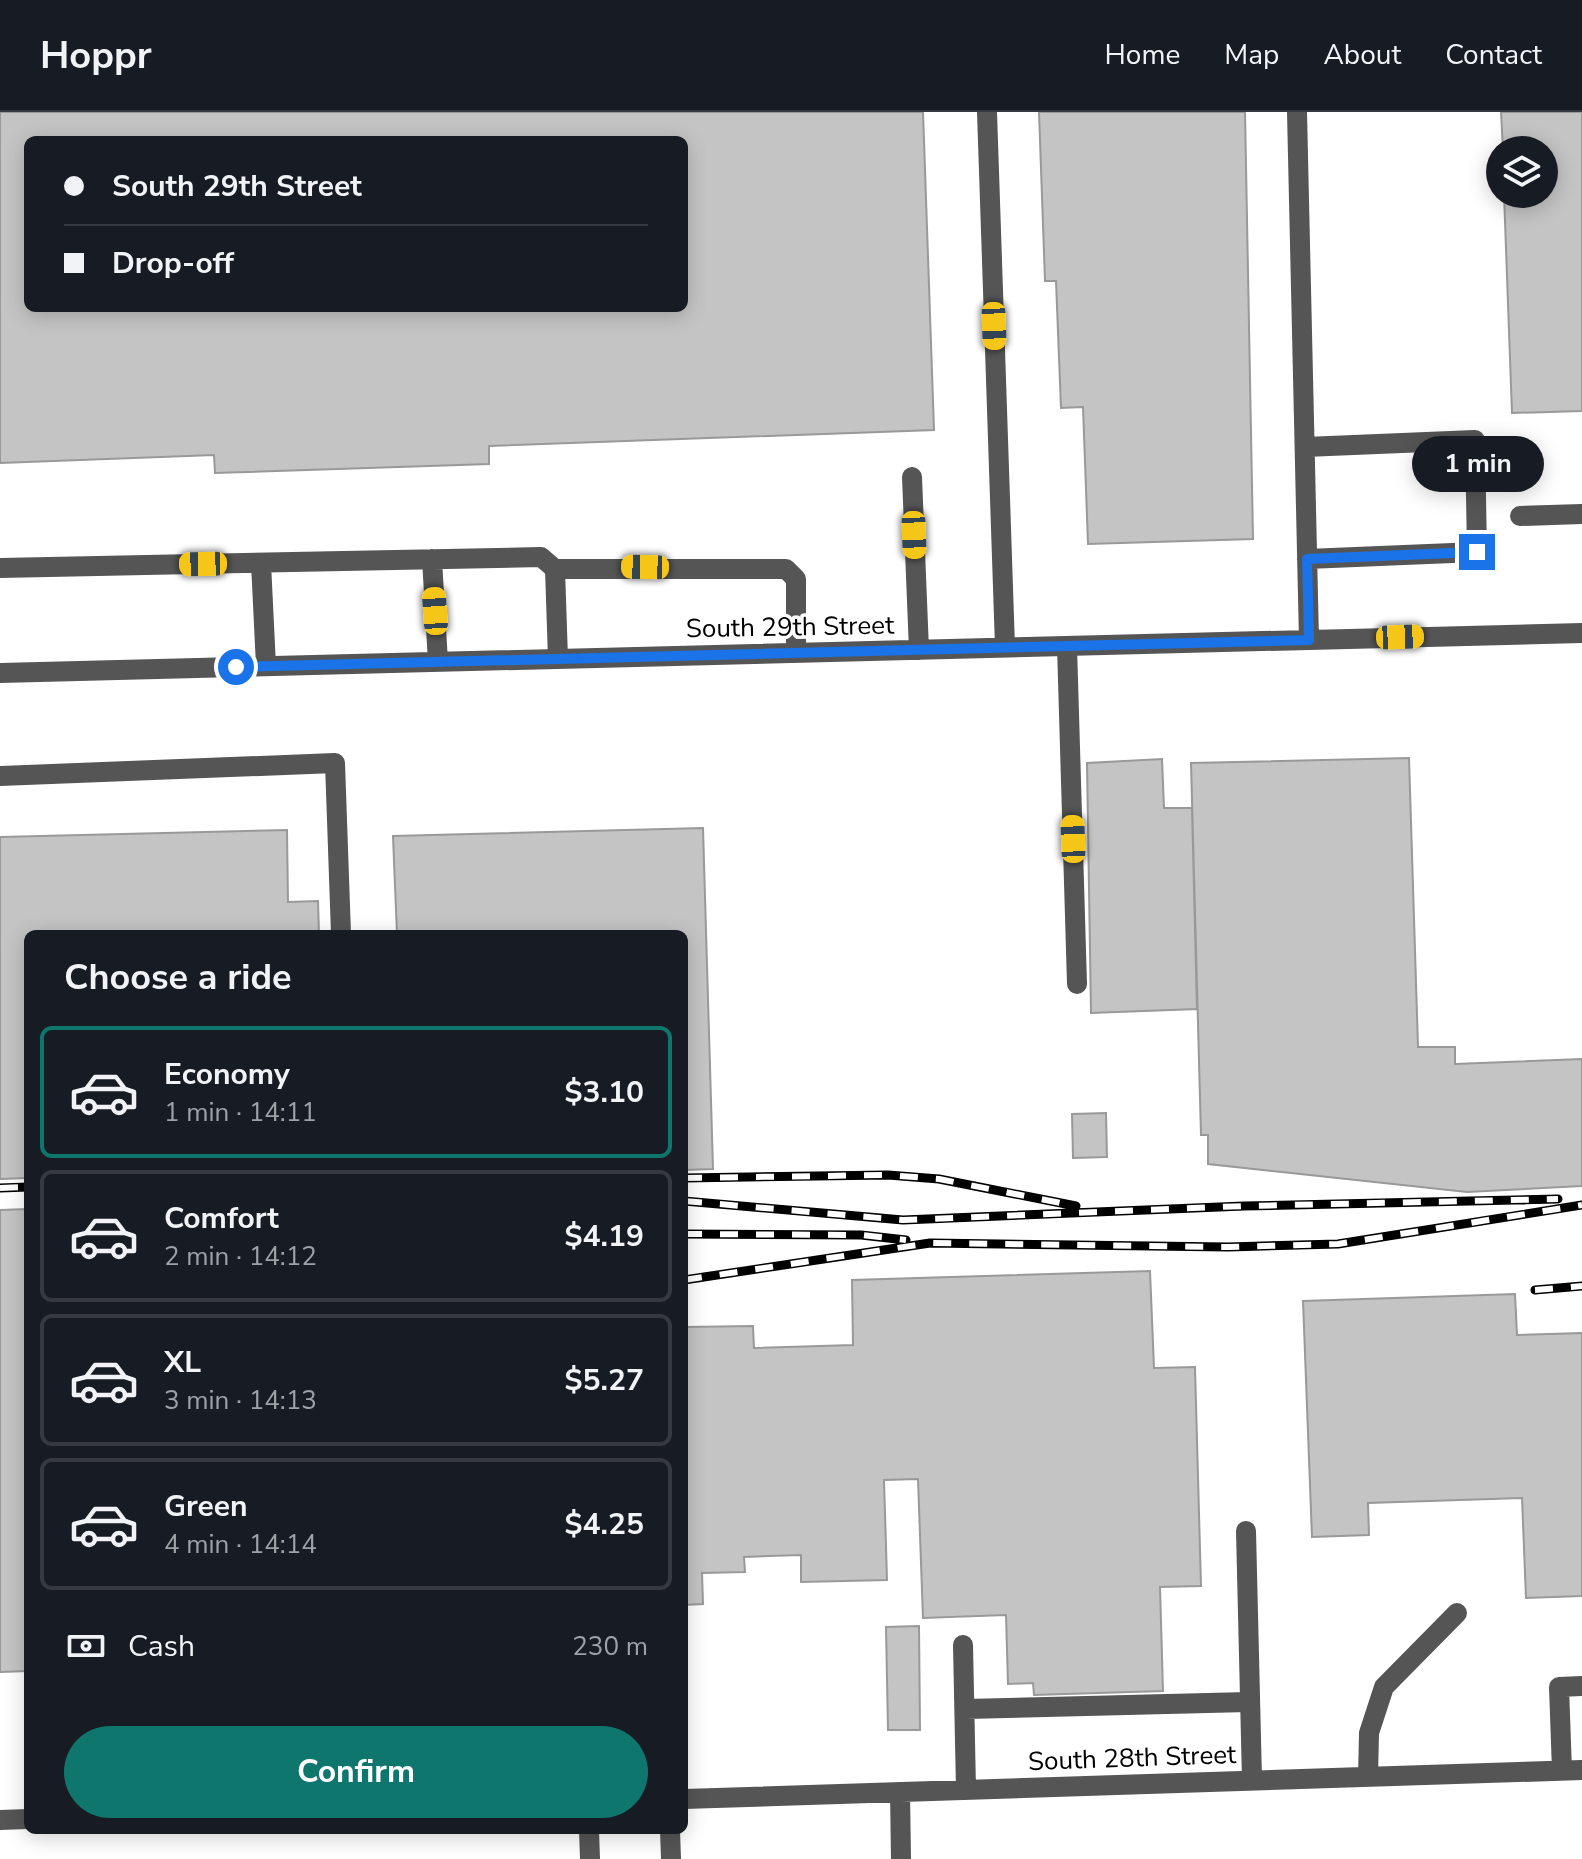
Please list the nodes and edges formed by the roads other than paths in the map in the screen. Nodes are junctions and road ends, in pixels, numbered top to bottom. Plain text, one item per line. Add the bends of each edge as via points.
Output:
1 (987, 112) edge
2 (1297, 112) edge
3 (1305, 447) junction
4 (912, 477) dead end
5 (1582, 514) edge
6 (1520, 516) dead end
7 (432, 559) junction
8 (1307, 559) junction
9 (261, 563) junction
10 (0, 568) edge
11 (555, 569) junction
12 (1582, 633) edge
13 (1309, 640) junction
14 (1067, 646) junction
15 (1005, 647) junction
16 (919, 650) junction
17 (796, 653) junction
18 (558, 659) junction
19 (438, 662) junction
20 (266, 666) junction
21 (0, 673) edge
22 (0, 776) edge
23 (341, 930) edge
24 (1077, 984) dead end
25 (1246, 1531) dead end
26 (1457, 1613) dead end
27 (963, 1645) dead end
28 (1582, 1686) edge
29 (1248, 1702) junction
30 (965, 1709) junction
31 (1572, 1771) edge
32 (1368, 1777) junction
33 (1252, 1780) junction
34 (966, 1789) junction
35 (900, 1792) junction
36 (688, 1799) edge
37 (24, 1819) edge
38 (0, 1820) edge
39 (589, 1834) edge
40 (670, 1834) edge
41 (590, 1859) edge
42 (671, 1859) edge
43 (901, 1859) edge

1 - 15 street
2 - 3 street
3 - 8 street
3 - 8 street via 1475,440 1477,552
4 - 16 street
5 - 6 street
7 - 9 street
7 - 11 street via 541,557
7 - 19 street
8 - 13 street
9 - 10 street
9 - 20 street
11 - 17 street via 786,569 796,579
11 - 18 street
12 - 13 street, South 29th Street
13 - 14 street, South 29th Street
14 - 15 street, South 29th Street
14 - 24 street
15 - 16 street, South 29th Street
16 - 17 street, South 29th Street
17 - 18 street, South 29th Street
18 - 19 street, South 29th Street
19 - 20 street, South 29th Street
20 - 21 street, South 29th Street
22 - 23 street via 335,763
25 - 29 street
26 - 32 street via 1384,1687 1369,1733
27 - 30 street
28 - 31 street via 1559,1687
29 - 30 street
29 - 33 street
30 - 34 street
31 - 32 street, South 28th Street
32 - 33 street, South 28th Street
33 - 34 street, South 28th Street
34 - 35 street, South 28th Street
35 - 36 street, South 28th Street
35 - 43 street
37 - 38 street
39 - 41 street
40 - 42 street

